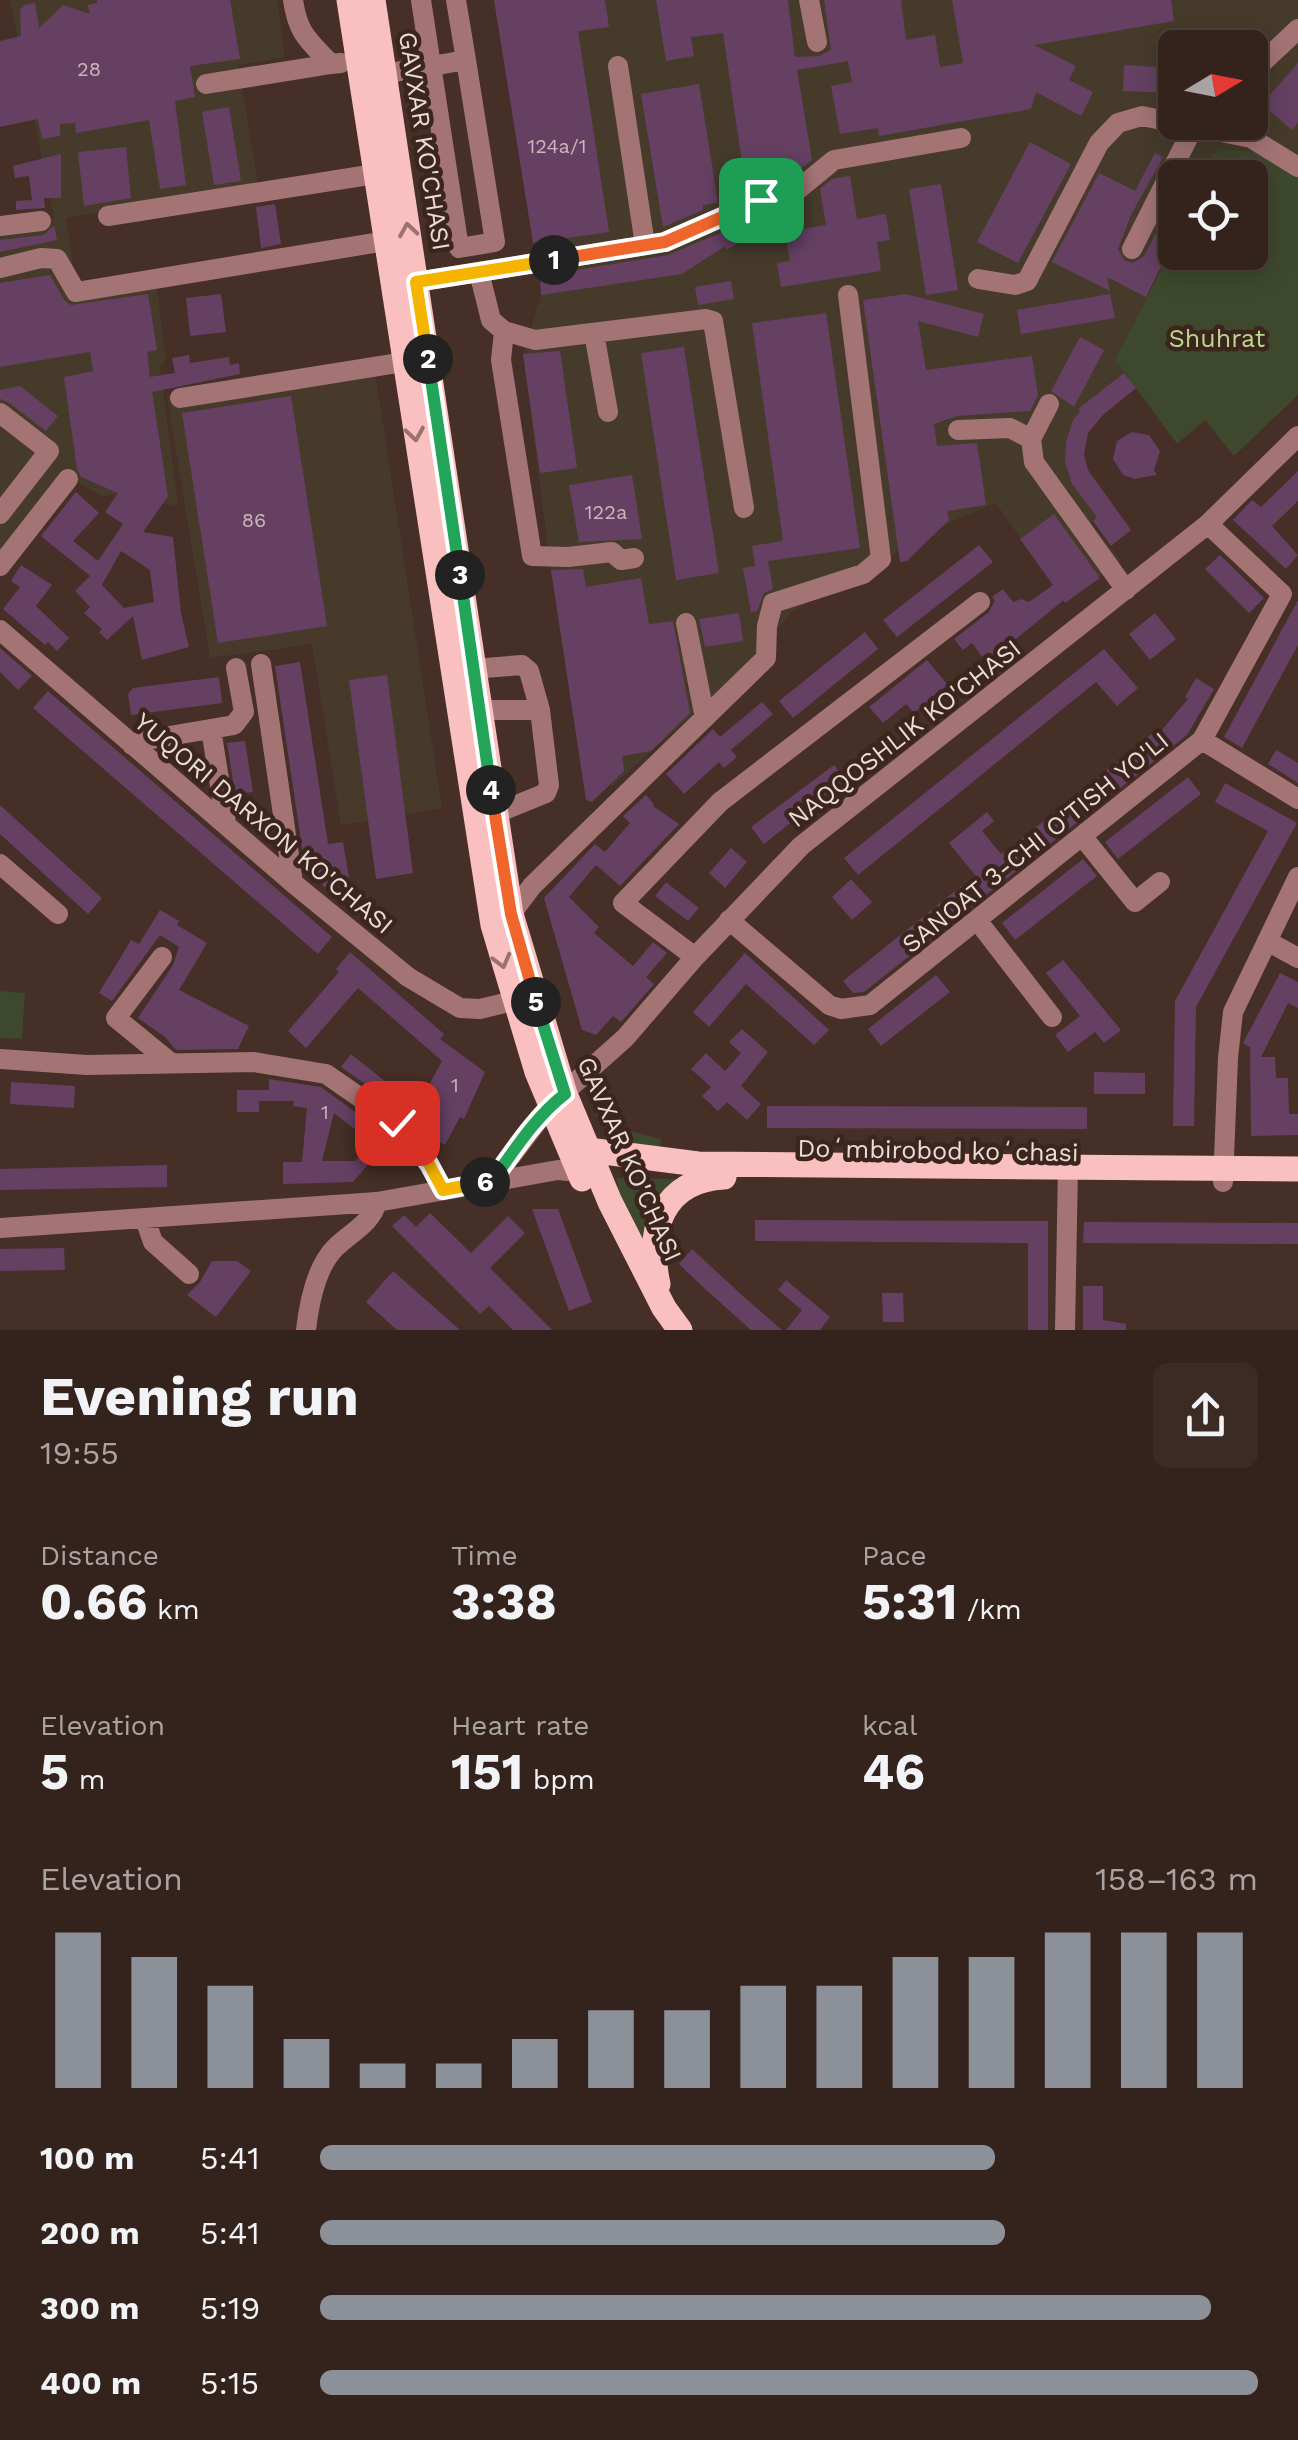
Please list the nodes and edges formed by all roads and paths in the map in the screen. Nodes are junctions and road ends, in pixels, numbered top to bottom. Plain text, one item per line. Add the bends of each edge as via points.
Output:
1 (293, 0) edge
2 (350, 0) edge
3 (372, 0) edge
4 (421, 0) edge
5 (456, 0) edge
6 (809, 0) edge
7 (1298, 29) edge
8 (817, 42) dead end
9 (1268, 57) edge
10 (358, 60) junction
11 (466, 60) junction
12 (331, 64) junction
13 (431, 66) junction
14 (618, 66) dead end
15 (384, 74) junction
16 (206, 84) dead end
17 (1158, 119) edge
18 (961, 138) dead end
19 (1187, 140) edge
20 (1254, 140) edge
21 (1298, 167) edge
22 (376, 174) junction
23 (108, 216) dead end
24 (41, 221) dead end
25 (0, 226) edge
26 (386, 242) junction
27 (645, 246) junction
28 (1132, 249) dead end
29 (0, 268) edge
30 (479, 272) junction
31 (978, 278) dead end
32 (404, 284) junction
33 (848, 295) dead end
34 (504, 332) junction
35 (594, 333) junction
36 (404, 362) junction
37 (180, 398) dead end
38 (1050, 404) dead end
39 (608, 412) dead end
40 (0, 413) edge
41 (958, 430) dead end
42 (1298, 436) edge
43 (1031, 439) junction
44 (68, 479) dead end
45 (744, 508) dead end
46 (0, 514) edge
47 (1208, 524) junction
48 (634, 558) dead end
49 (0, 566) edge
50 (1126, 590) junction
51 (980, 602) dead end
52 (686, 623) dead end
53 (0, 630) edge
54 (261, 664) dead end
55 (236, 668) dead end
56 (463, 669) junction
57 (469, 710) junction
58 (540, 710) junction
59 (705, 718) junction
60 (211, 729) junction
61 (1202, 740) junction
62 (132, 745) junction
63 (1298, 798) edge
64 (486, 817) junction
65 (226, 823) junction
66 (1082, 836) junction
67 (0, 864) edge
68 (1298, 876) edge
69 (1160, 882) dead end
70 (293, 883) junction
71 (58, 914) dead end
72 (511, 914) junction
73 (729, 920) junction
74 (977, 920) junction
75 (1267, 941) junction
76 (162, 957) dead end
77 (694, 958) junction
78 (1298, 958) edge
79 (513, 1001) junction
80 (1052, 1017) dead end
81 (0, 1059) edge
82 (172, 1064) junction
83 (558, 1100) junction
84 (579, 1164) junction
85 (1298, 1168) edge
86 (1068, 1174) junction
87 (1223, 1175) junction
88 (724, 1178) junction
89 (492, 1181) junction
90 (1298, 1183) edge
91 (443, 1190) junction
92 (377, 1202) junction
93 (145, 1218) junction
94 (0, 1228) edge
95 (189, 1274) dead end
96 (662, 1319) edge
97 (306, 1330) edge
98 (680, 1330) edge
99 (1065, 1330) edge

1 - 12 street via 300,30
2 - 10 main road, GAVXAR KO'CHASI
3 - 15 main road, GAVXAR KO'CHASI
4 - 13 street
5 - 11 street
6 - 8 street
7 - 9 street
10 - 12 street
10 - 22 main road, GAVXAR KO'CHASI
11 - 13 street
11 - 13 street via 495,242 458,248
12 - 16 street
13 - 15 street
14 - 27 street
32 -> 15 main road, GAVXAR KO'CHASI
17 - 31 street via 1118,123 1099,142 1027,282
18 - 27 street via 834,160 795,192
19 - 28 street
20 - 21 street
22 - 23 street
22 - 26 main road, GAVXAR KO'CHASI
24 - 25 street
26 - 29 street via 76,292 57,259
26 - 32 main road, GAVXAR KO'CHASI
27 - 30 street
30 - 32 street
30 - 34 street via 491,320
32 - 36 main road, GAVXAR KO'CHASI
32 - 56 main road, GAVXAR KO'CHASI
33 - 59 street via 882,560 863,574 773,603 766,658
34 - 35 street via 535,340
34 - 48 street via 502,360 532,556 612,552 621,560
35 - 39 street
35 - 45 street via 713,322
36 - 37 street
36 -> 56 main road, GAVXAR KO'CHASI
38 - 43 street
40 - 46 street via 49,451
41 - 43 street via 1010,428
42 - 47 street, NAQQOSHLIK KO'CHASI
43 - 50 street via 1034,462
44 - 49 street
47 - 50 street, NAQQOSHLIK KO'CHASI
47 - 61 street, SANOAT 3-CHI O'TISH YO'LI via 1282,594
50 - 73 street, NAQQOSHLIK KO'CHASI via 801,846
51 - 77 street via 720,802 624,903
52 - 59 street
53 - 62 street, YUQORI DARXON KO'CHASI
54 - 70 street
55 - 60 street via 244,712 234,726
56 - 57 main road, GAVXAR KO'CHASI
56 - 58 street via 522,665 530,670
57 - 58 street
57 - 64 main road, GAVXAR KO'CHASI
58 - 64 street via 546,793
59 - 72 street
60 - 62 street
60 - 65 street
61 - 63 street
61 - 66 street, SANOAT 3-CHI O'TISH YO'LI
62 - 65 street, YUQORI DARXON KO'CHASI
64 - 72 main road, GAVXAR KO'CHASI
64 -> 79 main road, GAVXAR KO'CHASI via 492,924
65 - 70 street, YUQORI DARXON KO'CHASI
66 - 69 street via 1134,902
66 - 74 street, SANOAT 3-CHI O'TISH YO'LI
67 - 71 street
68 - 75 street
70 - 79 street, YUQORI DARXON KO'CHASI via 440,999 467,1009
72 - 83 main road, GAVXAR KO'CHASI
73 - 74 street, SANOAT 3-CHI O'TISH YO'LI via 841,1009 870,1004
73 - 77 street, NAQQOSHLIK KO'CHASI
74 - 80 street
75 - 78 street
75 - 87 street via 1231,1021
76 - 82 street via 116,1018
77 - 83 street, NAQQOSHLIK KO'CHASI
79 - 83 main road, GAVXAR KO'CHASI
81 - 82 street
82 - 91 street via 254,1062 326,1074 397,1123
83 - 84 main road, GAVXAR KO'CHASI
83 - 89 street, NAQQOSHLIK KO'CHASI
84 - 86 main road, Doʻmbirobod koʻchasi via 626,1155 698,1164
84 - 88 main road, Doʻmbirobod koʻchasi
84 - 89 street
84 - 96 main road, GAVXAR KO'CHASI
85 - 87 main road, Doʻmbirobod koʻchasi
86 - 87 main road, Doʻmbirobod koʻchasi
86 - 88 main road, Doʻmbirobod koʻchasi
86 - 99 street
87 - 90 main road, Doʻmbirobod koʻchasi
88 - 96 main road via 689,1184 666,1208 654,1258
89 - 91 street
91 - 92 street
92 - 93 street
92 - 97 street via 374,1214 331,1251
93 - 94 street
93 - 95 street via 153,1242
96 - 98 main road, GAVXAR KO'CHASI

